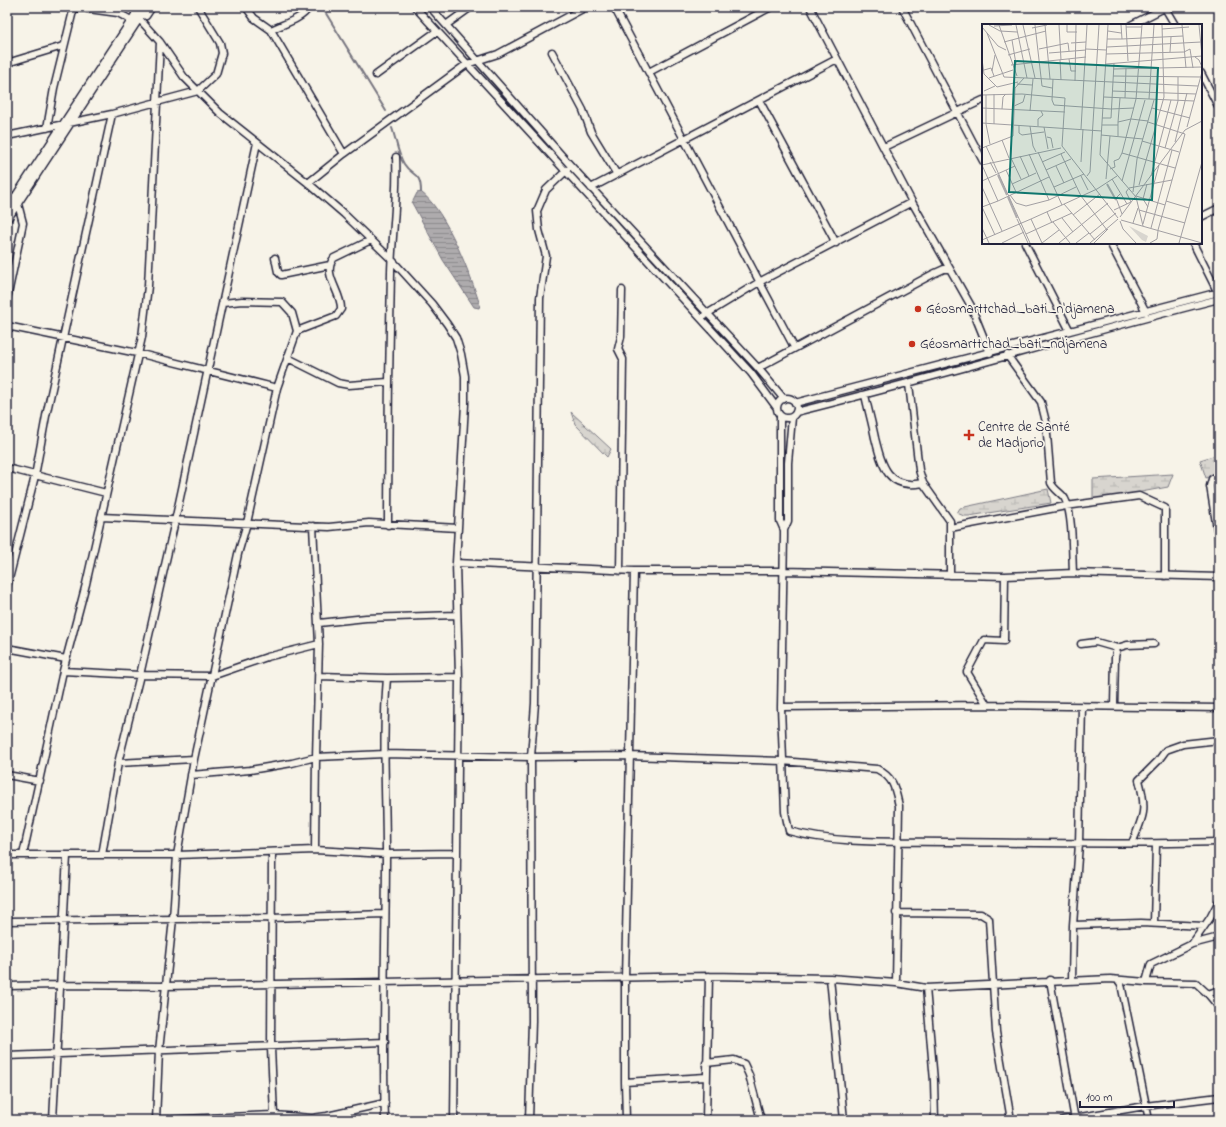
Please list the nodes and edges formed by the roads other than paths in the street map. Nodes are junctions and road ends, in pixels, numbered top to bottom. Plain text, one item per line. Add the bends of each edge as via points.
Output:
1 (74, 7) edge
2 (135, 7) edge
3 (140, 7) edge
4 (147, 7) edge
5 (152, 7) edge
6 (198, 7) edge
7 (246, 7) edge
8 (308, 7) edge
9 (415, 7) edge
10 (430, 7) edge
11 (471, 7) edge
12 (586, 7) edge
13 (614, 7) edge
14 (771, 7) edge
15 (810, 7) edge
16 (902, 7) edge
17 (1166, 7) edge
18 (139, 18) junction
19 (131, 20) junction
20 (446, 24) junction
21 (1133, 24) edge
22 (1174, 24) edge
23 (271, 30) junction
24 (437, 31) junction
25 (160, 42) junction
26 (63, 46) junction
27 (552, 52) dead end
28 (837, 60) junction
29 (477, 62) junction
30 (7, 63) edge
31 (467, 64) junction
32 (649, 72) junction
33 (376, 75) dead end
34 (1202, 75) edge
35 (198, 91) junction
36 (758, 100) junction
37 (982, 101) edge
38 (158, 102) junction
39 (1219, 108) edge
40 (958, 113) junction
41 (112, 114) junction
42 (71, 122) junction
43 (62, 125) junction
44 (47, 128) junction
45 (7, 136) edge
46 (684, 140) junction
47 (257, 143) junction
48 (884, 147) junction
49 (344, 154) junction
50 (396, 157) dead end
51 (982, 159) edge
52 (567, 170) junction
53 (616, 173) junction
54 (308, 184) junction
55 (591, 188) junction
56 (912, 202) junction
57 (18, 204) junction
58 (1219, 208) edge
59 (7, 209) edge
60 (1202, 216) edge
61 (7, 220) edge
62 (371, 240) junction
63 (836, 243) junction
64 (1026, 244) edge
65 (1111, 244) edge
66 (1194, 244) edge
67 (275, 258) dead end
68 (392, 260) junction
69 (330, 265) junction
70 (950, 269) junction
71 (761, 281) junction
72 (622, 290) dead end
73 (1219, 293) edge
74 (7, 299) edge
75 (1219, 299) edge
76 (223, 303) junction
77 (1146, 312) junction
78 (707, 313) junction
79 (700, 318) junction
80 (7, 326) edge
81 (297, 331) junction
82 (1070, 331) junction
83 (64, 338) junction
84 (794, 347) junction
85 (137, 353) junction
86 (990, 353) junction
87 (1007, 355) junction
88 (288, 358) junction
89 (758, 368) junction
90 (208, 371) junction
91 (388, 382) junction
92 (909, 384) junction
93 (277, 388) junction
94 (865, 395) junction
95 (784, 399) junction
96 (795, 403) junction
97 (777, 408) junction
98 (794, 415) junction
99 (780, 416) junction
100 (7, 468) edge
101 (1219, 475) edge
102 (34, 476) junction
103 (924, 484) junction
104 (106, 493) junction
105 (1066, 506) junction
106 (100, 517) junction
107 (175, 520) junction
108 (247, 523) junction
109 (388, 525) junction
110 (313, 526) junction
111 (458, 528) junction
112 (950, 528) junction
113 (784, 530) junction
114 (1219, 561) edge
115 (456, 563) junction
116 (537, 567) junction
117 (620, 571) junction
118 (634, 571) junction
119 (784, 571) junction
120 (1073, 573) junction
121 (950, 575) junction
122 (1005, 576) junction
123 (1165, 576) junction
124 (1219, 577) edge
125 (7, 586) edge
126 (456, 615) junction
127 (319, 623) junction
128 (319, 644) junction
129 (1081, 644) dead end
130 (1154, 644) dead end
131 (7, 648) edge
132 (1117, 648) junction
133 (66, 659) junction
134 (63, 671) junction
135 (140, 675) junction
136 (212, 676) junction
137 (319, 676) junction
138 (459, 677) junction
139 (387, 678) junction
140 (987, 705) junction
141 (1082, 706) junction
142 (1114, 706) junction
143 (781, 707) junction
144 (1219, 708) edge
145 (1219, 740) edge
146 (385, 754) junction
147 (458, 756) junction
148 (629, 756) junction
149 (316, 757) junction
150 (531, 757) junction
151 (194, 759) junction
152 (782, 761) junction
153 (118, 763) junction
154 (191, 774) junction
155 (7, 775) edge
156 (40, 781) junction
157 (899, 841) junction
158 (1219, 842) edge
159 (1132, 843) junction
160 (1079, 844) junction
161 (1156, 844) junction
162 (315, 850) junction
163 (272, 853) junction
164 (456, 853) junction
165 (386, 854) junction
166 (7, 855) edge
167 (23, 855) junction
168 (102, 855) junction
169 (67, 856) junction
170 (177, 856) junction
171 (1219, 901) edge
172 (896, 913) junction
173 (384, 914) junction
174 (271, 918) junction
175 (173, 919) junction
176 (64, 920) junction
177 (7, 921) edge
178 (1154, 923) junction
179 (1073, 925) junction
180 (1204, 926) junction
181 (1219, 937) edge
182 (1192, 944) junction
183 (709, 976) junction
184 (830, 978) junction
185 (626, 979) junction
186 (530, 980) junction
187 (1050, 980) junction
188 (1072, 980) junction
189 (1118, 980) junction
190 (384, 981) junction
191 (455, 981) junction
192 (1146, 982) junction
193 (272, 983) junction
194 (896, 983) junction
195 (992, 984) junction
196 (60, 985) junction
197 (7, 986) edge
198 (166, 986) junction
199 (926, 988) junction
200 (1219, 990) edge
201 (1208, 994) junction
202 (1219, 1007) edge
203 (385, 1042) junction
204 (271, 1048) junction
205 (159, 1051) junction
206 (57, 1054) junction
207 (7, 1056) edge
208 (706, 1063) junction
209 (706, 1077) junction
210 (624, 1082) junction
211 (1219, 1097) edge
212 (385, 1103) junction
213 (1145, 1106) junction
214 (274, 1114) junction
215 (1074, 1119) edge
216 (53, 1120) edge
217 (156, 1120) edge
218 (162, 1120) edge
219 (385, 1120) edge
220 (454, 1120) edge
221 (529, 1120) edge
222 (626, 1120) edge
223 (706, 1120) edge
224 (761, 1120) edge
225 (844, 1120) edge
226 (935, 1120) edge
227 (1011, 1120) edge
228 (1063, 1120) edge
229 (1149, 1120) edge

1 - 19 street via 118,13
1 - 26 street
2 - 18 street
3 - 18 street
4 - 18 street
5 - 18 street
6 - 35 street via 220,44 222,53 216,74
7 - 23 street via 254,18
8 - 23 street via 300,16
9 - 24 street
10 - 20 street
11 - 20 street
12 - 29 street via 498,54
13 - 32 street
14 - 32 street
15 - 28 street
16 - 40 street
17 - 21 street
17 - 22 street
18 - 19 street
18 - 25 street
18 - 42 street
19 - 43 street
20 - 29 street
23 - 49 street
24 - 31 street
24 - 33 street
25 - 35 street via 184,77
25 - 38 street
26 - 30 street
26 - 44 street
27 - 53 street via 583,110 591,132
28 - 36 street
28 - 48 street
29 - 31 street
29 - 55 street
31 - 49 street
31 - 52 street
32 - 46 street
34 - 39 street
35 - 38 street
35 - 47 street via 220,114
36 - 46 street
36 - 63 street
37 - 40 street
38 - 41 street
38 - 85 street via 148,286 143,331
40 - 48 street
40 - 51 street
41 - 42 street
41 - 83 street
42 - 43 street
42 - 57 street
43 - 44 street
43 - 59 street
44 - 45 street
46 - 53 street
46 - 71 street
47 - 54 street
47 - 76 street
48 - 56 street
49 - 54 street
50 - 68 street via 397,200
52 - 79 street
52 - 116 street via 546,190 537,211 546,256 540,298
53 - 55 street
54 - 62 street
55 - 78 street
56 - 63 street
56 - 70 street
57 - 61 street
57 - 74 street via 23,223
58 - 60 street
62 - 68 street
62 - 69 street via 334,258
63 - 71 street
64 - 82 street
65 - 77 street
66 - 73 street
67 - 69 street via 281,275
68 - 91 street
68 - 111 street via 447,324 456,338 461,354 465,376 465,404
69 - 81 street via 341,305 339,313
70 - 84 street via 940,270
70 - 86 street via 971,306
71 - 78 street
71 - 84 street
72 - 117 street via 622,337 618,350 623,359
73 - 77 street
75 - 87 street
76 - 81 street via 282,302 292,313
76 - 90 street
77 - 82 street
78 - 79 street
78 - 89 street
79 - 97 street via 755,377
80 - 83 street
81 - 88 street
82 - 86 street
83 - 85 street
83 - 102 street
84 - 89 street
85 - 90 street
85 - 104 street
86 - 96 street
87 - 92 street
87 - 105 street via 1041,402 1046,422 1051,484 1065,499
88 - 91 street via 338,383 348,385
88 - 93 street
89 - 95 street
90 - 93 street
90 - 107 street
91 - 109 street
92 - 94 street
92 - 103 street via 919,470
93 - 108 street
94 - 98 street
94 - 103 street via 882,465 890,477 907,484
95 - 96 street via 791,399
95 - 97 street via 779,402
96 - 98 street
97 - 99 street
98 - 99 street via 786,418
98 - 113 street via 788,463 788,521
99 - 113 street via 780,521
100 - 102 street
101 - 114 street via 1212,479 1210,486 1218,535
102 - 104 street
102 - 125 street
103 - 112 street via 946,512
104 - 106 street
105 - 112 street
105 - 120 street via 1070,521
105 - 123 street via 1139,496 1165,508
106 - 107 street
106 - 133 street
107 - 108 street
107 - 135 street
108 - 110 street
108 - 136 street
109 - 110 street via 369,523
109 - 111 street
110 - 127 street
111 - 115 street
112 - 121 street
113 - 119 street
115 - 116 street
115 - 126 street
116 - 117 street
116 - 150 street via 535,703
117 - 118 street
118 - 119 street
118 - 148 street
119 - 121 street
119 - 143 street
120 - 122 street
120 - 123 street
121 - 122 street
122 - 140 street via 1004,641 984,640 967,672
123 - 124 street
126 - 127 street via 366,618
126 - 138 street
127 - 128 street
128 - 136 street via 267,657
128 - 137 street
129 - 132 street via 1096,642
130 - 132 street
131 - 133 street
132 - 142 street
133 - 134 street
134 - 135 street
134 - 156 street
135 - 136 street
135 - 153 street
136 - 151 street
137 - 139 street
137 - 149 street
138 - 139 street
138 - 147 street
139 - 146 street via 383,723
140 - 141 street
140 - 143 street
141 - 142 street
141 - 160 street
142 - 144 street
143 - 152 street
145 - 159 street via 1183,744 1166,750 1139,780 1144,798 1143,817
146 - 147 street
146 - 149 street
146 - 165 street
147 - 150 street
147 - 164 street
148 - 150 street
148 - 152 street
148 - 185 street
149 - 154 street via 250,770
149 - 162 street
150 - 186 street
151 - 153 street
151 - 154 street
152 - 157 street via 877,768 888,775 894,784 899,806
152 - 157 street via 785,812 789,831 834,839
153 - 168 street
154 - 170 street
155 - 156 street
156 - 167 street
157 - 160 street
157 - 172 street
158 - 161 street
159 - 160 street
159 - 161 street
160 - 179 street
161 - 178 street
162 - 163 street
162 - 165 street
163 - 170 street
163 - 174 street
164 - 165 street
164 - 191 street
165 - 173 street
166 - 167 street
167 - 169 street
168 - 169 street
168 - 170 street
169 - 176 street
170 - 175 street
171 - 180 street
172 - 194 street
172 - 195 street via 986,916 991,923
173 - 174 street
173 - 190 street
174 - 175 street
174 - 193 street
175 - 176 street
175 - 198 street
176 - 177 street
176 - 196 street
178 - 179 street
178 - 180 street
179 - 188 street
180 - 182 street
181 - 182 street
182 - 192 street via 1150,964
183 - 184 street
183 - 185 street
183 - 208 street
184 - 194 street
184 - 225 street
185 - 186 street
185 - 210 street
186 - 191 street
186 - 221 street via 532,1020
187 - 188 street
187 - 195 street
187 - 215 street
188 - 189 street
189 - 192 street
189 - 213 street
190 - 191 street
190 - 193 street
190 - 203 street
191 - 220 street
192 - 201 street via 1196,983
193 - 198 street
193 - 204 street
194 - 199 street
195 - 199 street
195 - 227 street via 996,1032
196 - 197 street
196 - 198 street
196 - 206 street
198 - 205 street
199 - 226 street
200 - 201 street
201 - 202 street
203 - 204 street
203 - 212 street
204 - 205 street
204 - 214 street
205 - 206 street
205 - 217 street
206 - 207 street
206 - 216 street
208 - 209 street
208 - 224 street via 734,1060 744,1064
209 - 210 street
209 - 223 street
210 - 222 street
211 - 213 street
212 - 214 street via 327,1116 298,1118
212 - 219 street
213 - 215 street
213 - 229 street
214 - 218 street
215 - 228 street

